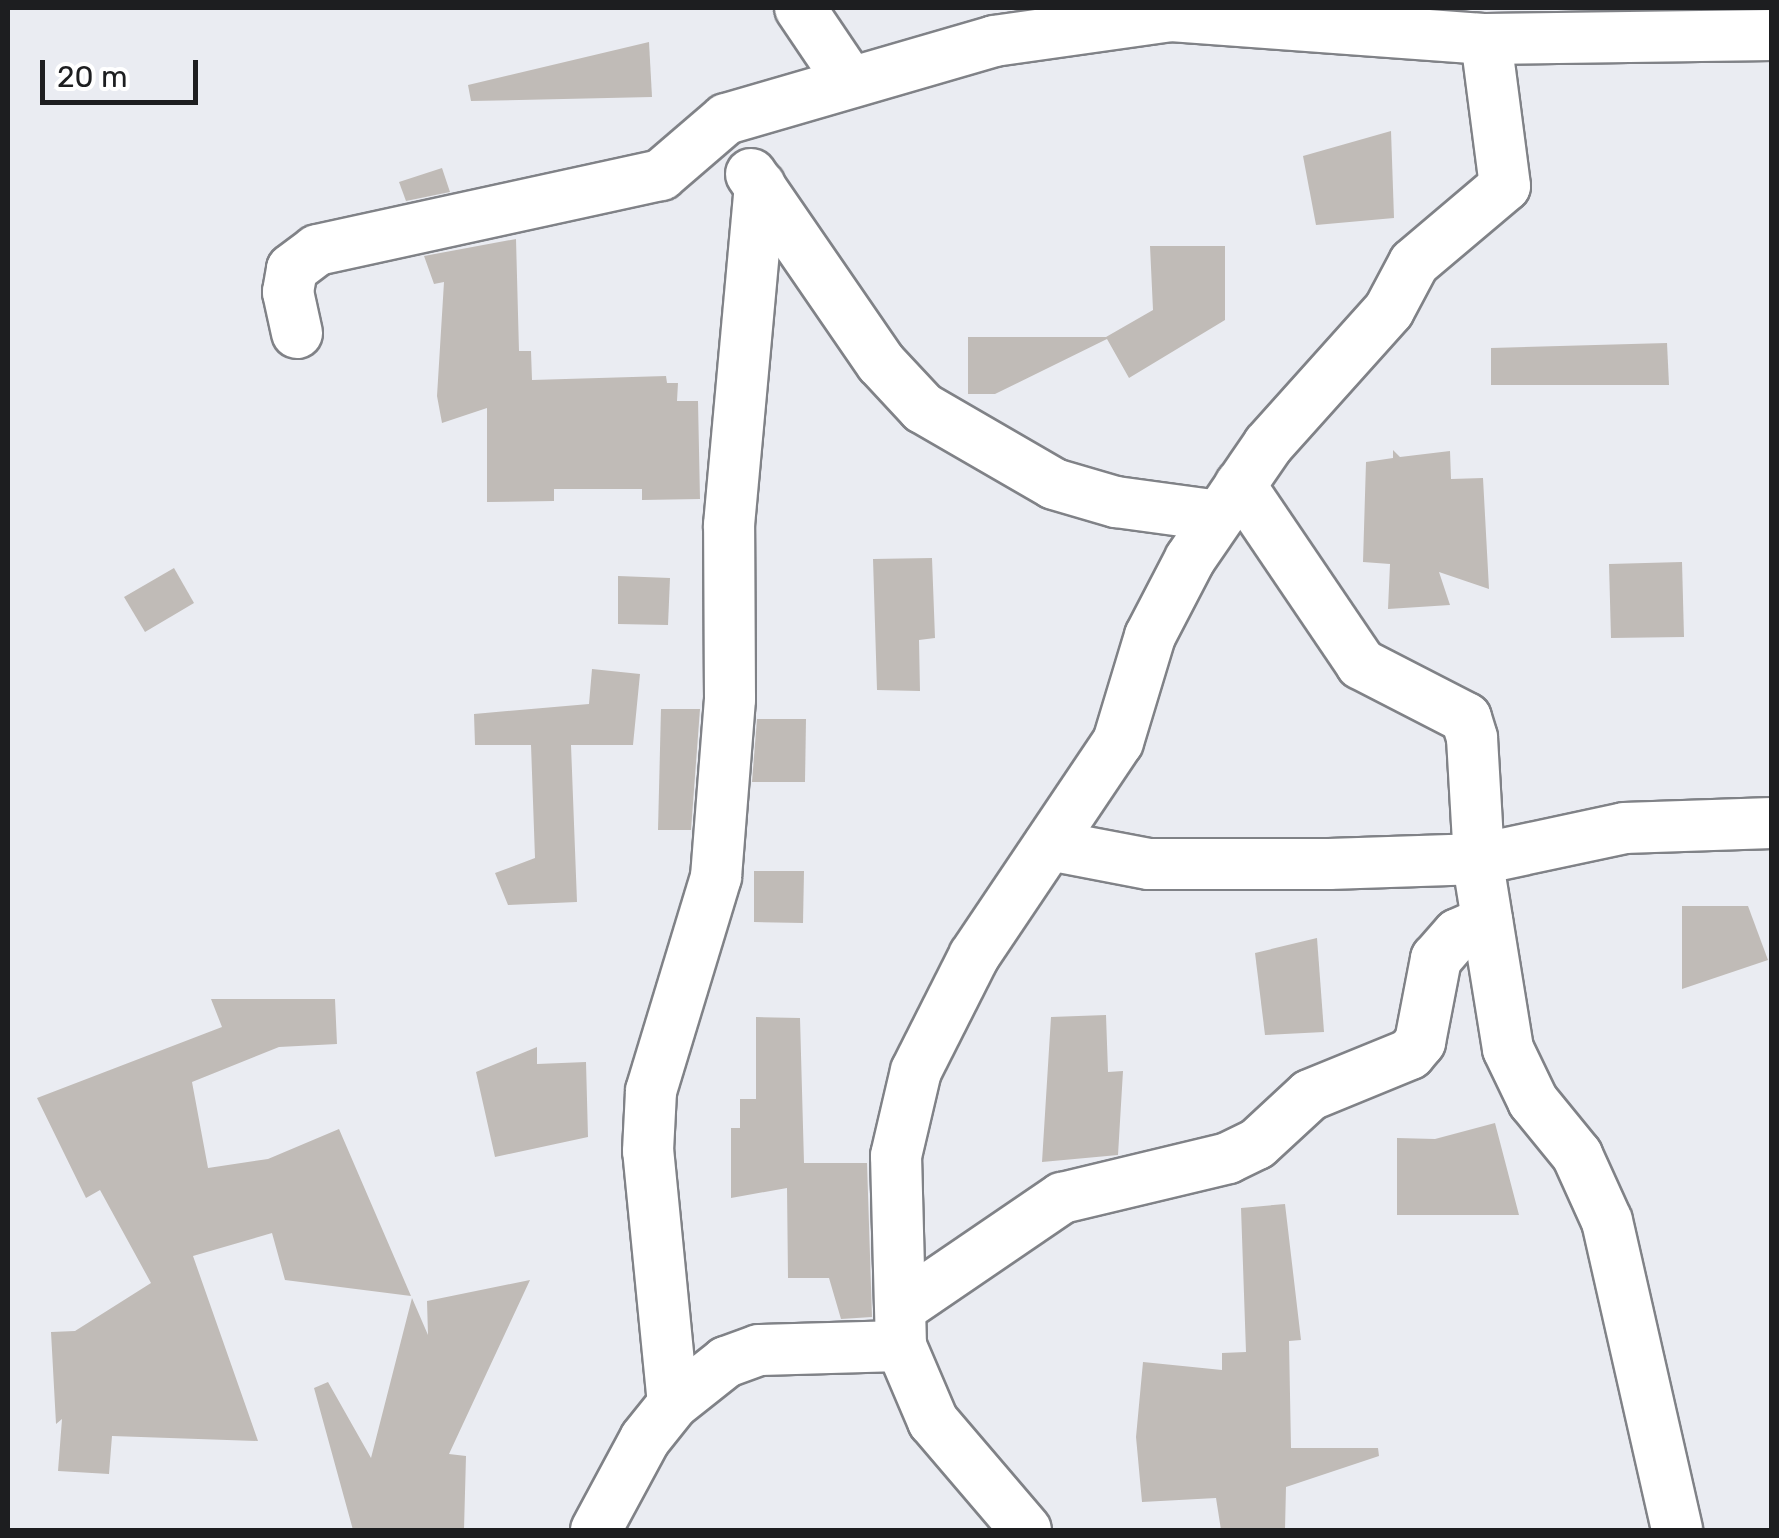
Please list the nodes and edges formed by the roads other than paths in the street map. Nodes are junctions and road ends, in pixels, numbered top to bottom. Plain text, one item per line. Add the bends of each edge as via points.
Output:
1 (800, 8) edge
2 (1405, 20) edge
3 (1606, 22) edge
4 (1772, 34) edge
5 (1486, 39) junction
6 (850, 82) junction
7 (715, 126) junction
8 (760, 185) junction
9 (297, 333) dead end
10 (1229, 500) junction
11 (1772, 822) edge
12 (1049, 845) junction
13 (1480, 859) junction
14 (1487, 922) junction
15 (901, 1326) junction
16 (672, 1404) junction
17 (596, 1530) edge
18 (1026, 1530) edge
19 (1677, 1530) edge

1 - 6 street
2 - 5 street
2 - 6 street via 1133,18 994,41
3 - 4 street
3 - 5 street
5 - 10 street via 1505,186 1414,263 1389,310
6 - 7 street
7 - 8 street
7 - 9 street via 662,176 317,250 292,269 288,292
8 - 10 street via 881,363 922,408 1054,484 1116,502
8 - 16 street via 730,525 730,699 716,877 651,1092 648,1151
10 - 12 street via 1150,636 1118,742
10 - 13 street via 1361,664 1466,718
11 - 13 street via 1624,828
12 - 13 street via 1098,858 1210,867
12 - 15 street via 974,956 904,1103 896,1156
13 - 14 street
14 - 15 street via 1458,934 1436,959 1420,1042 1410,1054 1310,1095 1257,1144 1228,1158 1062,1198
14 - 19 street via 1516,1074 1577,1154 1607,1221
15 - 16 street via 759,1350 726,1362
15 - 18 street via 933,1421
16 - 17 street

